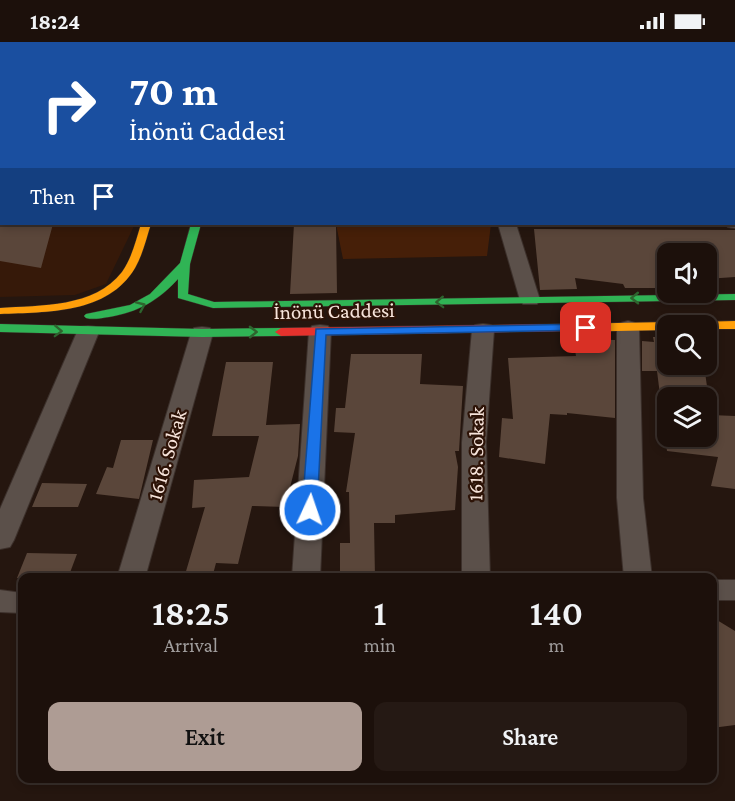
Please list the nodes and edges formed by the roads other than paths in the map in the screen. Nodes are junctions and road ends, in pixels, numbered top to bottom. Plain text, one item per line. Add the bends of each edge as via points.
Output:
1 (146, 225) edge
2 (196, 225) edge
3 (507, 225) edge
4 (185, 264) junction
5 (735, 297) edge
6 (530, 300) junction
7 (0, 311) edge
8 (0, 321) edge
9 (717, 325) edge
10 (735, 325) edge
11 (657, 326) edge
12 (628, 327) junction
13 (0, 328) edge
14 (483, 330) junction
15 (320, 331) junction
16 (88, 332) junction
17 (202, 333) junction
18 (0, 540) edge
19 (132, 573) edge
20 (306, 573) edge
21 (476, 573) edge
22 (638, 573) edge
23 (0, 601) edge
24 (18, 603) edge

1 - 7 main road via 129,269 117,284 82,303
2 - 4 main road
3 - 6 street
6 -> 4 main road, İnönü Caddesi via 213,305 182,296
8 -> 4 main road via 79,317 145,306
5 -> 6 main road, İnönü Caddesi
9 - 10 main road
11 - 12 main road, İnönü Caddesi
12 - 14 main road, İnönü Caddesi
12 - 22 street via 630,498
13 -> 16 main road, İnönü Caddesi
14 - 15 main road, İnönü Caddesi
14 - 21 street, 1618. Sokak via 474,442
17 -> 15 main road, İnönü Caddesi
15 - 20 street
16 - 17 main road, İnönü Caddesi
16 - 18 street
17 - 19 street, 1616. Sokak
23 - 24 street

